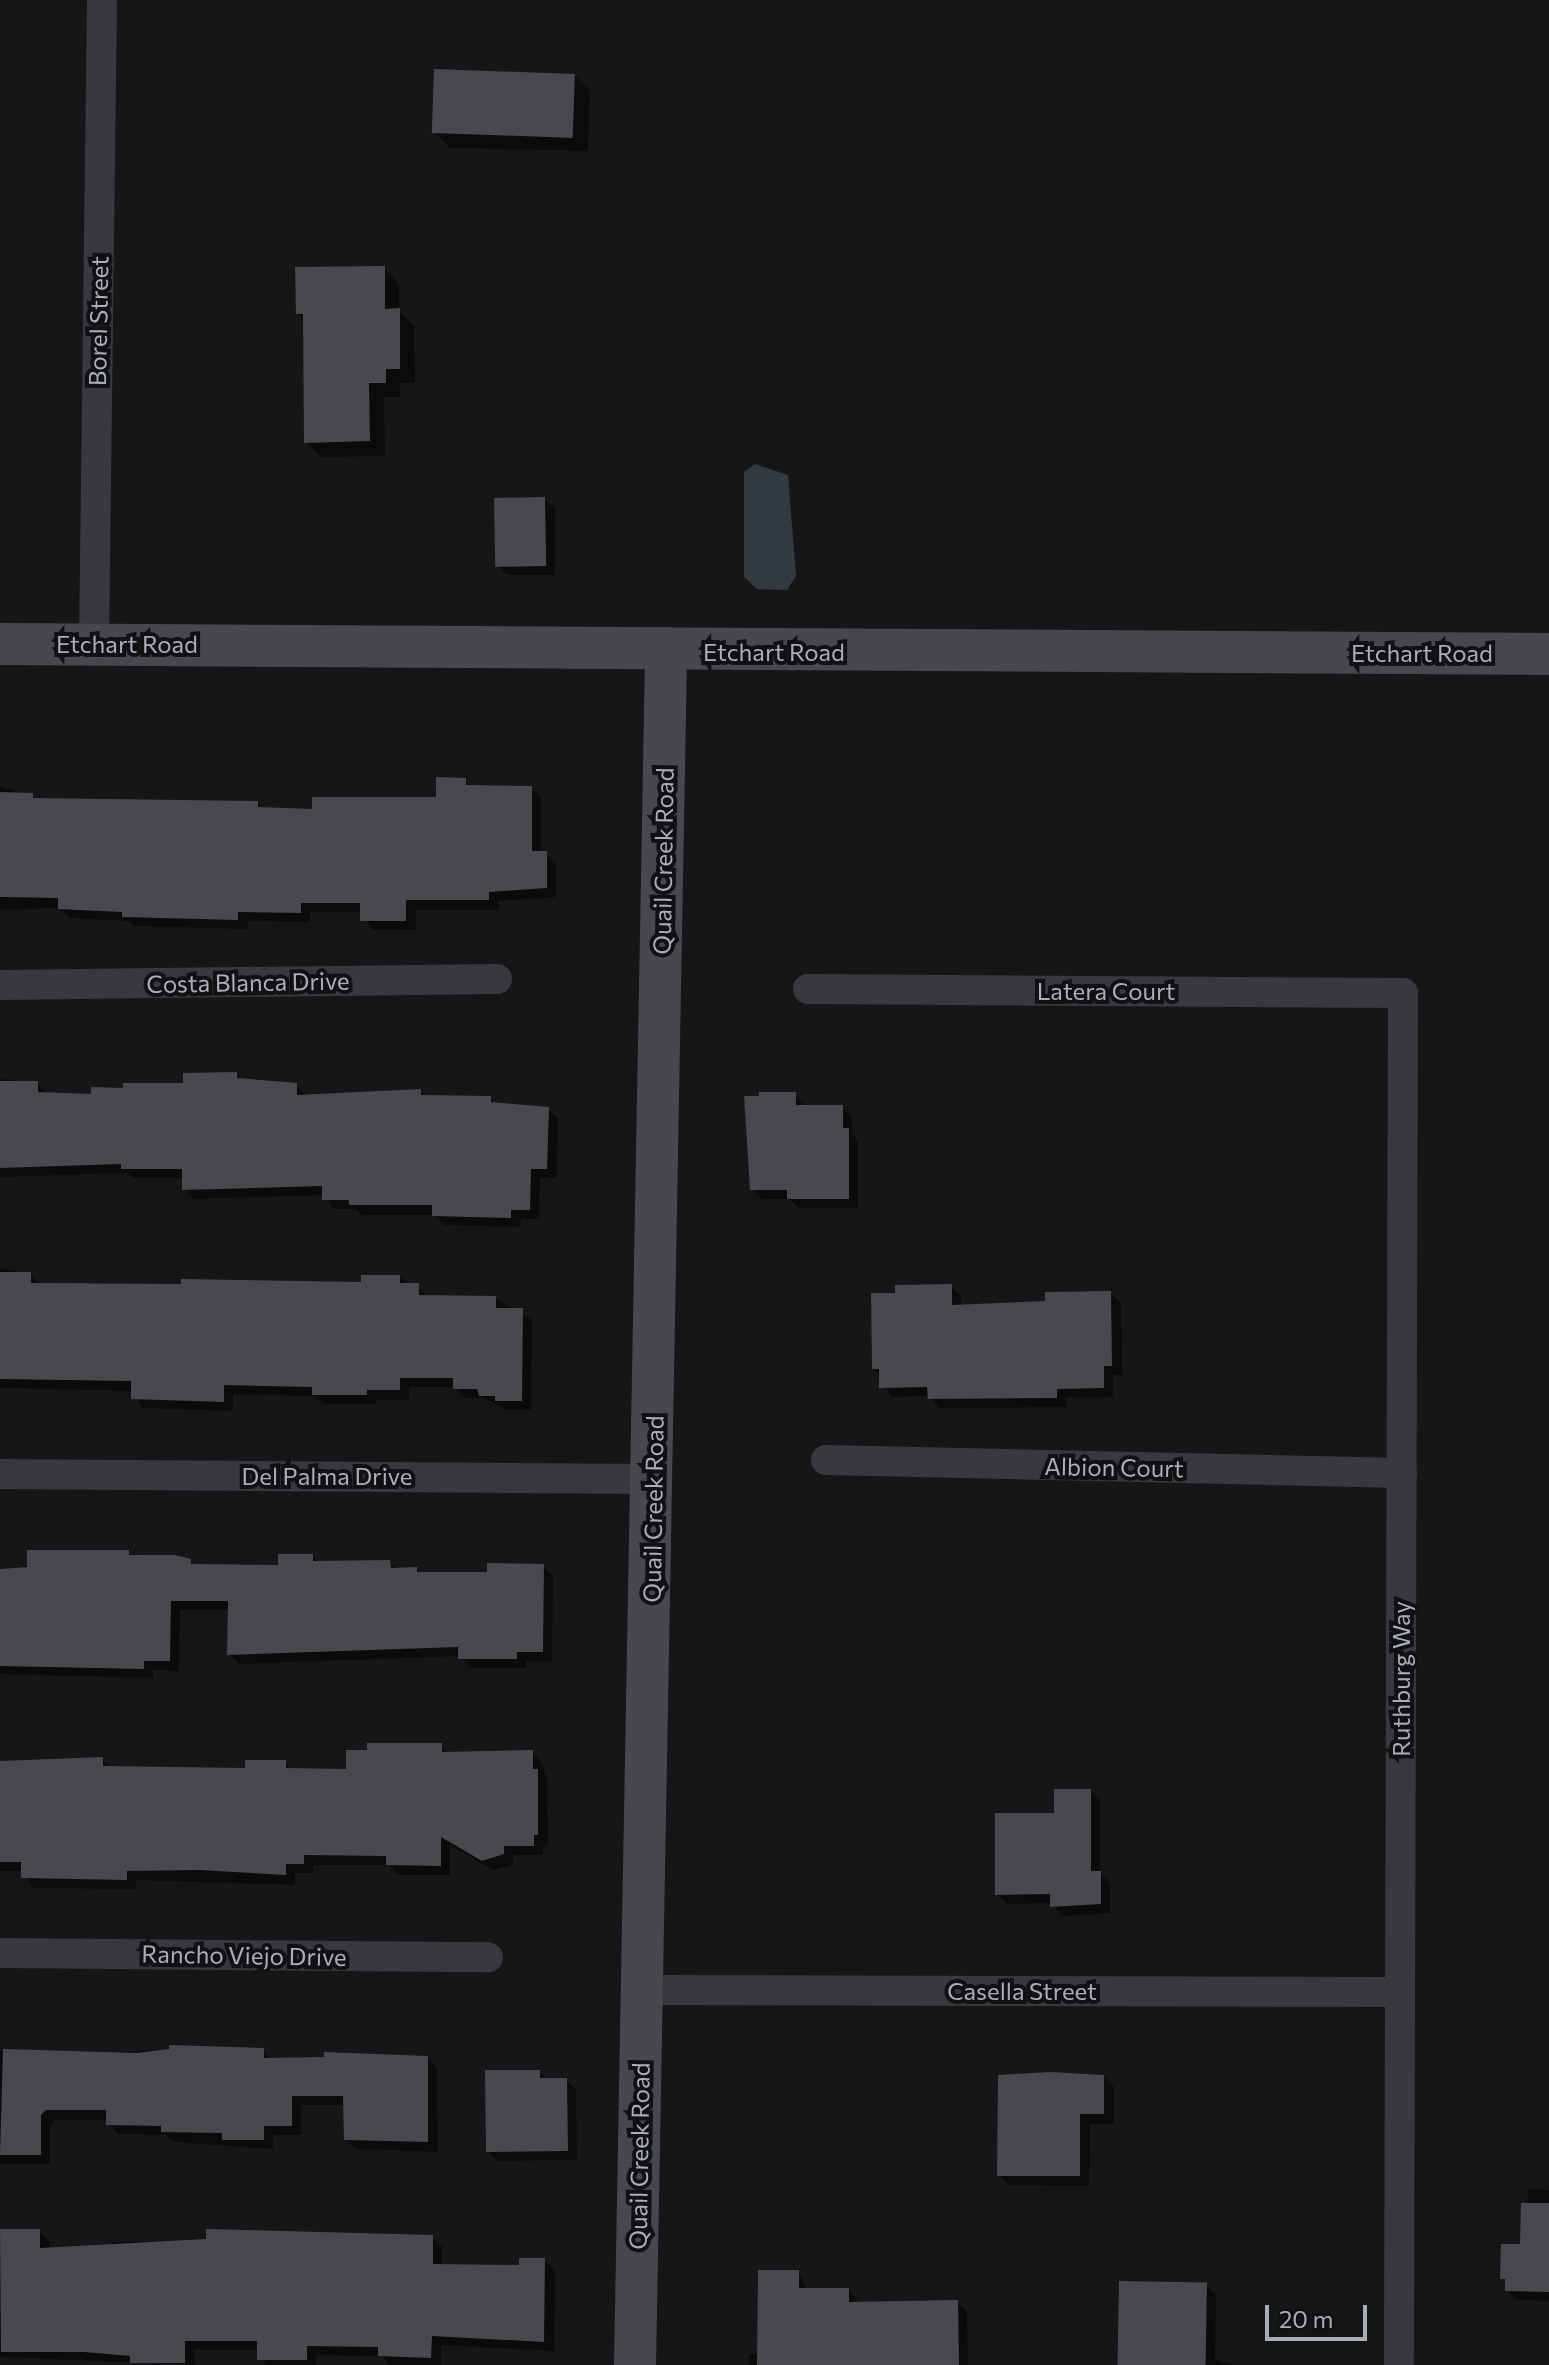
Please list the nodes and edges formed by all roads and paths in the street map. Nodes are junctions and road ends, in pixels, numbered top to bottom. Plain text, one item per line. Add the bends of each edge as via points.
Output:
1 (102, 0) edge
2 (94, 643) junction
3 (0, 644) edge
4 (666, 652) junction
5 (1549, 654) edge
6 (497, 979) dead end
7 (0, 985) edge
8 (808, 989) dead end
9 (1403, 993) joint
10 (826, 1460) dead end
11 (1402, 1473) junction
12 (0, 1474) edge
13 (654, 1479) junction
14 (0, 1953) edge
15 (488, 1957) dead end
16 (643, 1990) junction
17 (1400, 1992) junction
18 (635, 2365) edge
19 (1399, 2365) edge

1 - 2 street, Borel Street
2 - 3 street, Etchart Road
2 - 4 street, Etchart Road
4 - 5 street, Etchart Road
4 - 13 street, Quail Creek Road
6 - 7 street, Costa Blanca Drive
8 - 9 street, Latera Court
9 - 11 street, Ruthburg Way
10 - 11 street, Albion Court
11 - 17 street, Ruthburg Way
12 - 13 street, Del Palma Drive
13 - 16 street, Quail Creek Road
14 - 15 street, Rancho Viejo Drive
16 - 17 street, Casella Street
16 - 18 street, Quail Creek Road
17 - 19 street, Ruthburg Way

